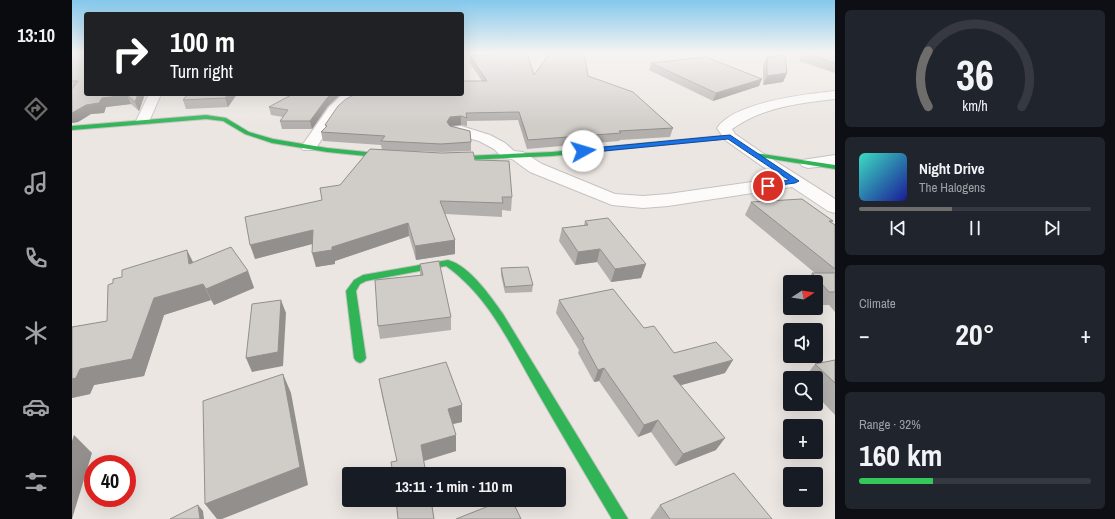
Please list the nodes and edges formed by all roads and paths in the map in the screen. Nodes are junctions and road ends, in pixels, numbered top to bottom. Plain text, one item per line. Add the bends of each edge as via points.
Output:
1 (154, 96) edge
2 (348, 96) edge
3 (831, 98) edge
4 (143, 121) junction
5 (72, 128) edge
6 (455, 130) edge
7 (730, 137) junction
8 (309, 147) junction
9 (513, 155) junction
10 (755, 156) junction
11 (403, 157) edge
12 (434, 158) edge
13 (835, 160) edge
14 (808, 163) junction
15 (835, 167) edge
16 (795, 181) junction
17 (835, 207) edge
18 (360, 358) dead end
19 (620, 519) edge

1 - 4 street
2 - 8 street via 326,118
3 - 7 street via 799,99 750,112 724,128
4 - 5 street
4 - 8 street via 206,117 224,119 247,133 272,141
6 - 9 street via 474,132
7 - 9 street via 552,154
7 - 10 street
8 - 11 street
9 - 12 street
9 - 16 street via 536,168 622,201 668,200
10 - 14 street
10 - 16 street
13 - 14 street
14 - 15 street
16 - 17 street
18 - 19 street via 351,291 357,282 363,278 448,263 457,267 483,296 500,322

